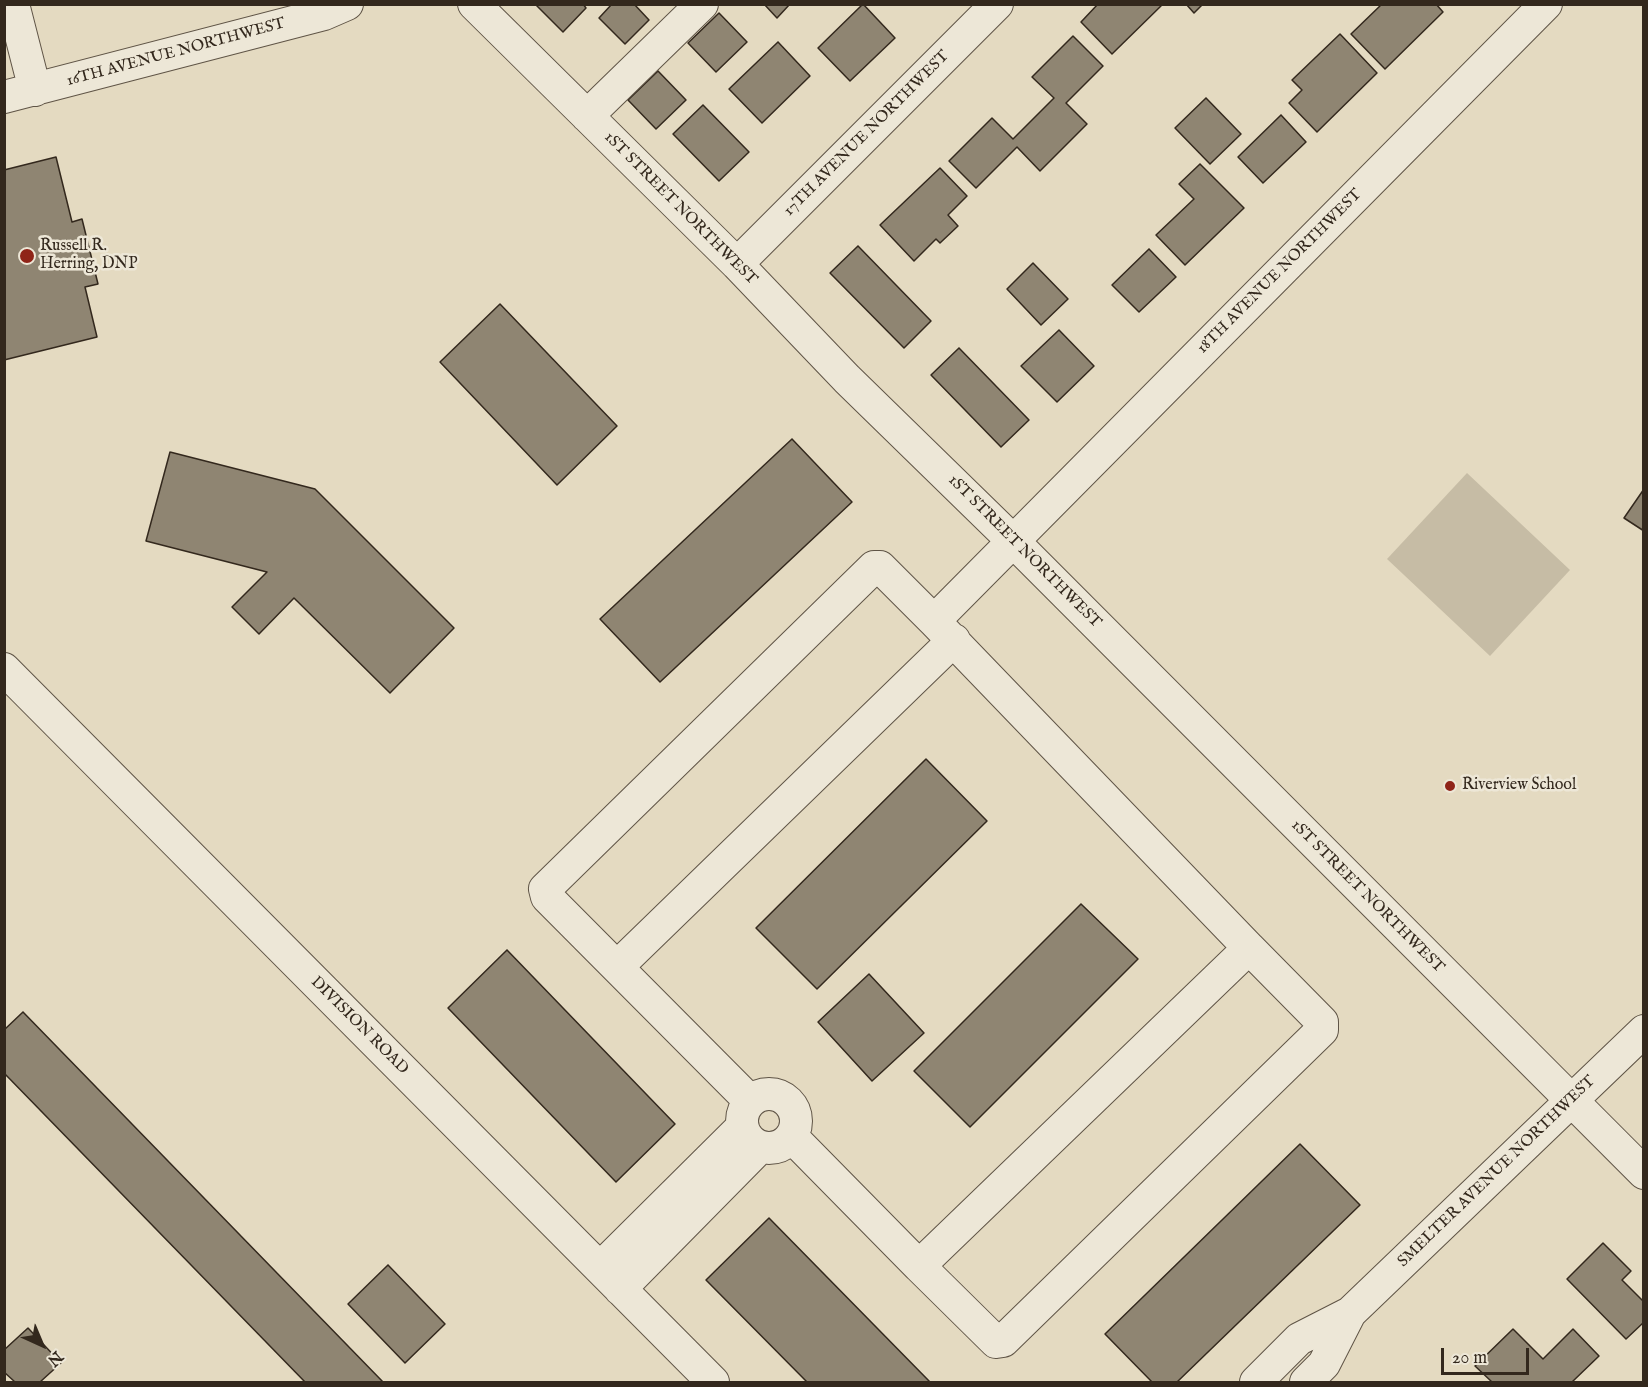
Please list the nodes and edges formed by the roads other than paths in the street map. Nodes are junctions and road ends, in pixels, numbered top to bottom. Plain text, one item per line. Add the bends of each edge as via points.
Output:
1 (13, 4) edge
2 (347, 4) edge
3 (474, 4) edge
4 (702, 4) edge
5 (997, 4) edge
6 (1546, 4) edge
7 (35, 90) junction
8 (4, 97) edge
9 (587, 116) junction
10 (737, 264) junction
11 (1013, 541) junction
12 (944, 631) junction
13 (4, 669) edge
14 (1249, 948) junction
15 (616, 967) junction
16 (1644, 1031) edge
17 (1571, 1102) junction
18 (751, 1125) junction
19 (792, 1137) junction
20 (1644, 1173) edge
21 (919, 1266) junction
22 (610, 1278) junction
23 (1350, 1313) junction
24 (713, 1383) edge
25 (1256, 1383) edge
26 (1306, 1383) edge

1 - 7 street
2 - 7 street, 16TH AVENUE NORTHWEST via 324,14
3 - 9 street, 1ST STREET NORTHWEST
4 - 9 street
5 - 10 street, 17TH AVENUE NORTHWEST
6 - 11 street, 18TH AVENUE NORTHWEST
7 - 8 street, 16TH AVENUE NORTHWEST
9 - 10 street, 1ST STREET NORTHWEST
10 - 11 street, 1ST STREET NORTHWEST via 847,379
11 - 12 street, 18TH AVENUE NORTHWEST
11 - 17 street, 1ST STREET NORTHWEST
12 - 14 street
12 - 15 street, 18TH AVENUE NORTHWEST
12 - 15 street via 880,567 874,567 545,889 547,897
13 - 22 street, DIVISION ROAD
14 - 21 street
14 - 21 street via 1322,1022 1322,1030 1003,1341 996,1342
15 - 18 street
16 - 17 street, SMELTER AVENUE NORTHWEST
17 - 20 street, 1ST STREET NORTHWEST
17 - 23 street, SMELTER AVENUE NORTHWEST
18 - 19 street via 777,1148
18 - 19 street via 758,1096 784,1097 795,1112 796,1129
18 - 22 street
19 - 21 street
22 - 24 street, DIVISION ROAD
23 - 25 street, SMELTER AVENUE NORTHWEST via 1299,1339
23 - 26 street, SMELTER AVENUE NORTHWEST via 1324,1364

